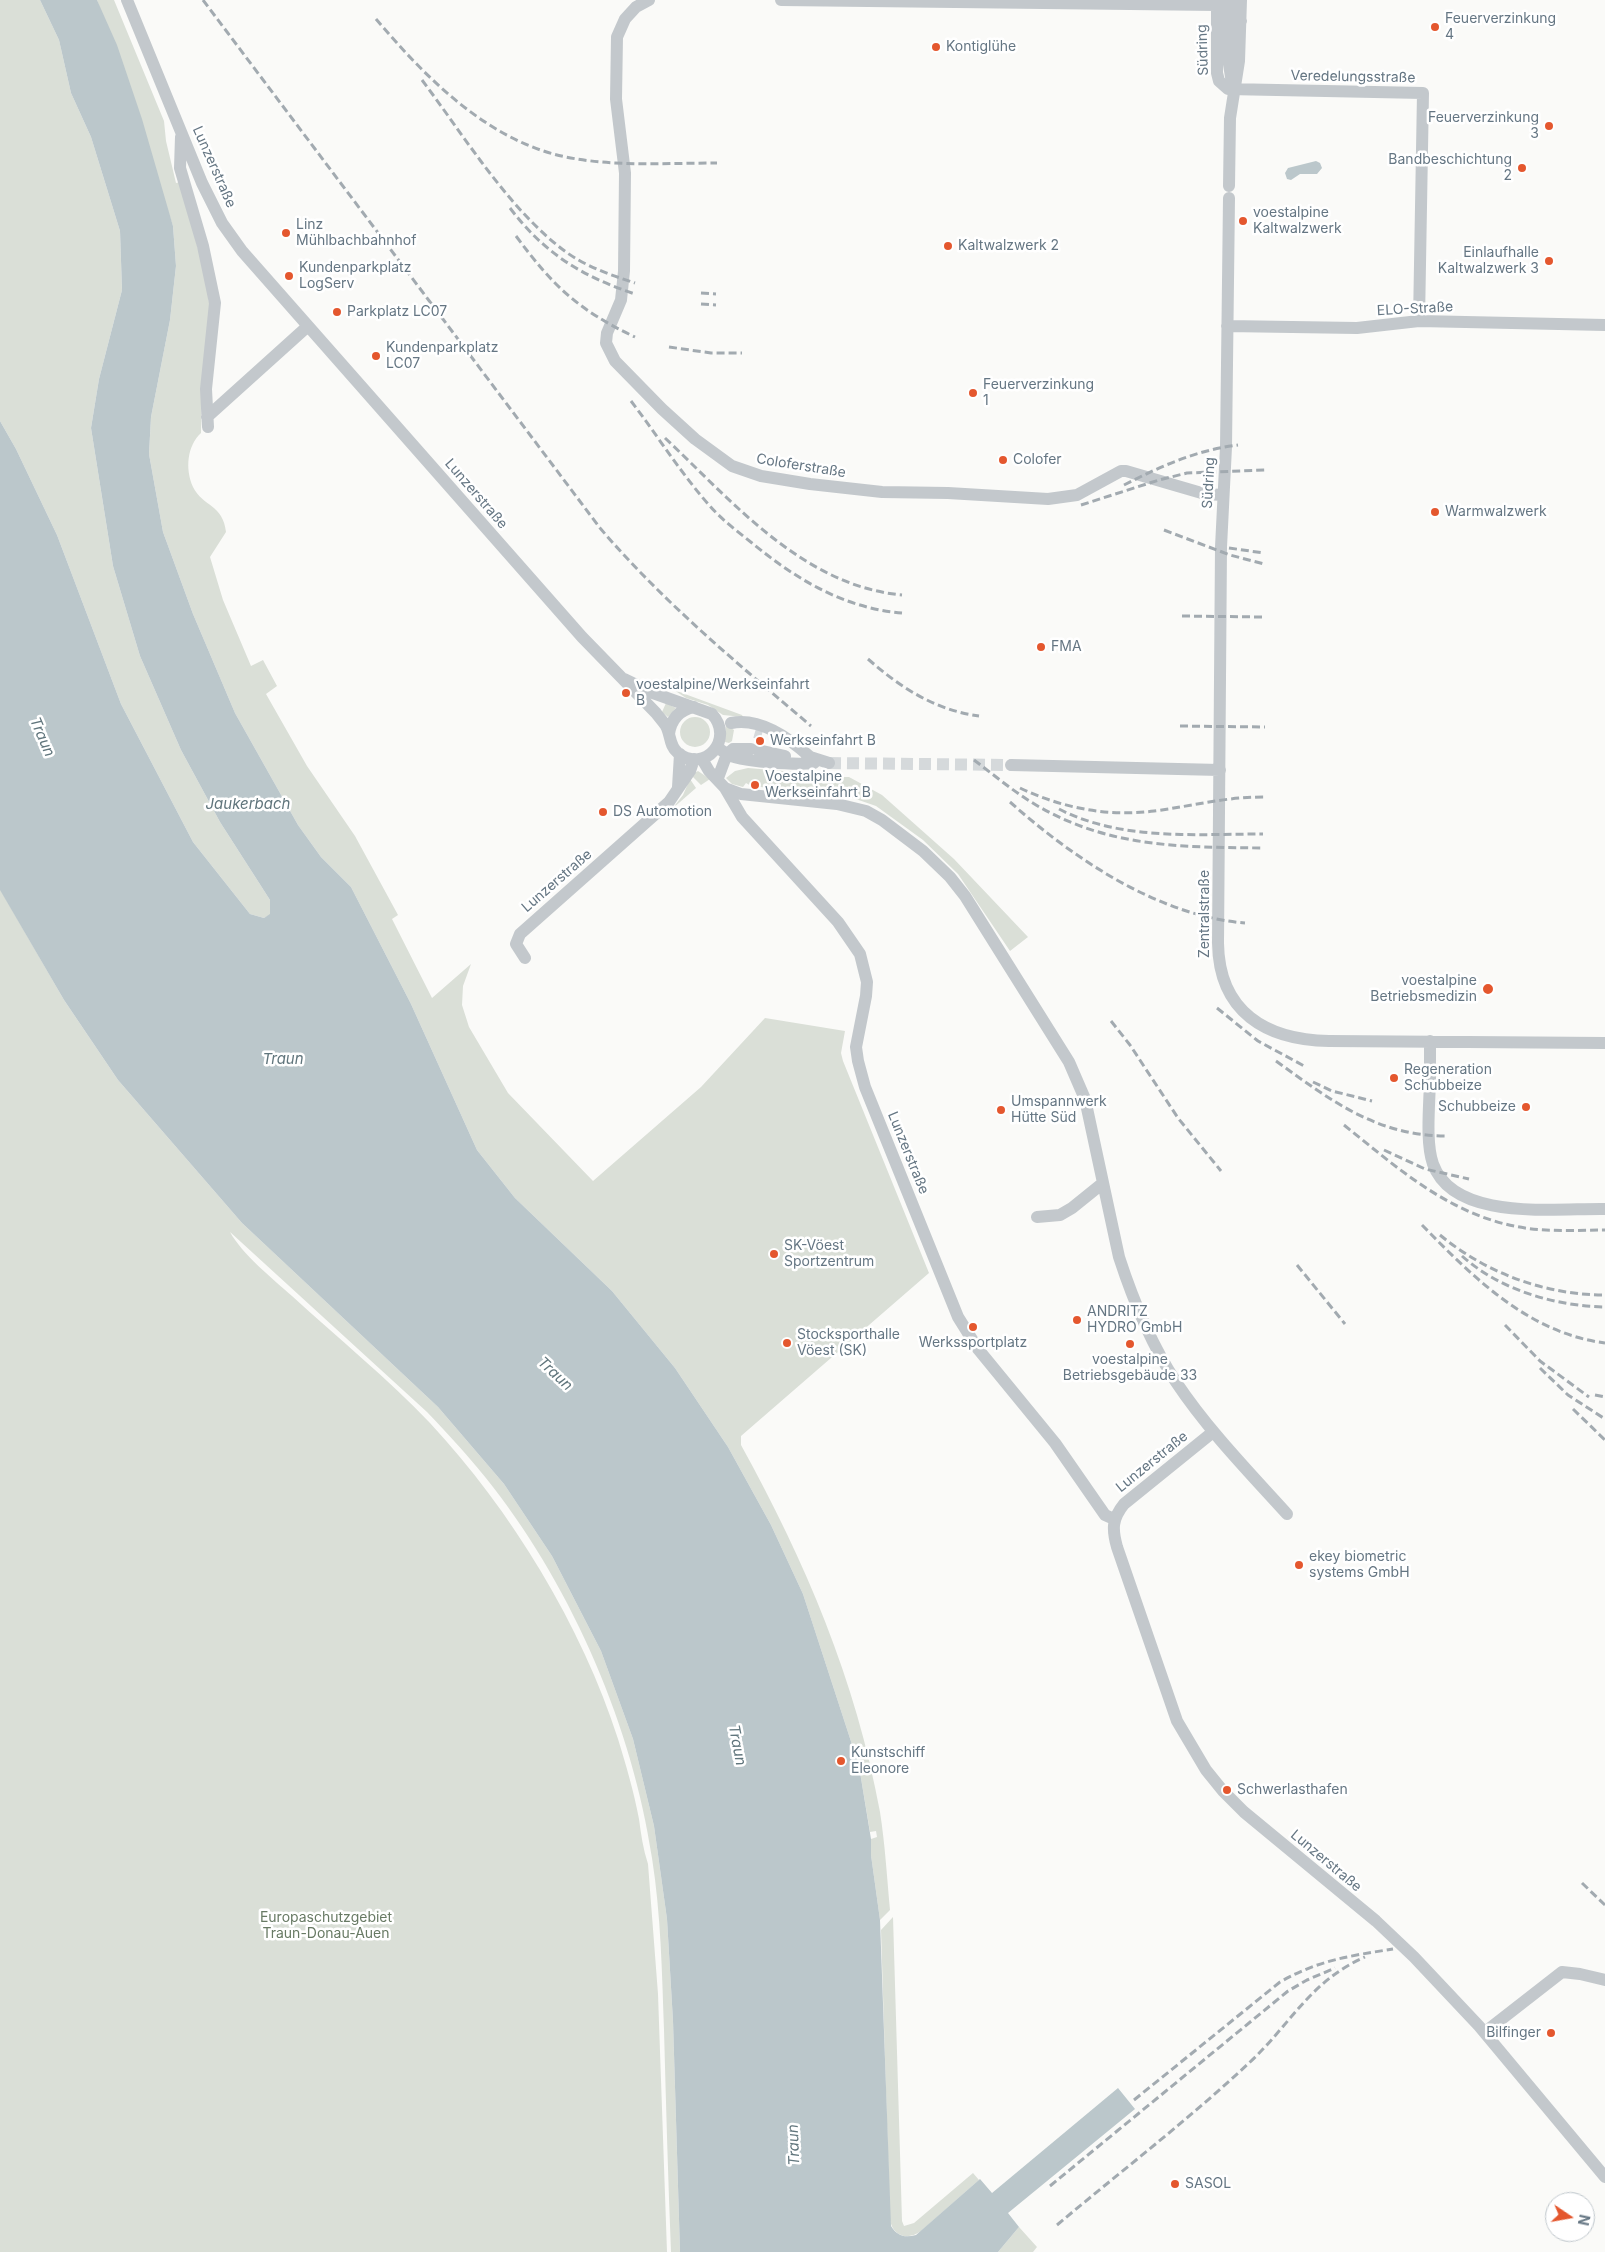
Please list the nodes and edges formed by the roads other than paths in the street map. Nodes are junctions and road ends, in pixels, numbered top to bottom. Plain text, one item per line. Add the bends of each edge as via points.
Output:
1 (127, 0) edge
2 (649, 0) edge
3 (781, 0) edge
4 (1241, 0) edge
5 (1223, 4) edge
6 (1241, 21) junction
7 (1234, 90) junction
8 (181, 132) junction
9 (1419, 321) junction
10 (1605, 325) edge
11 (308, 326) junction
12 (1227, 326) junction
13 (1223, 495) junction
14 (624, 679) junction
15 (694, 707) junction
16 (716, 718) junction
17 (731, 723) junction
18 (669, 734) junction
19 (680, 754) junction
20 (707, 757) junction
21 (811, 760) junction
22 (1011, 765) tunnel mouth
23 (1220, 770) junction
24 (717, 779) junction
25 (678, 790) junction
26 (525, 958) dead end
27 (1430, 1042) junction
28 (1605, 1043) edge
29 (1103, 1183) junction
30 (1605, 1209) edge
31 (1037, 1218) dead end
32 (1213, 1432) junction
33 (1287, 1514) dead end
34 (1114, 1519) junction
35 (1605, 1980) edge
36 (1485, 2032) junction
37 (1605, 2177) edge

1 - 8 street, Lunzerstraße
2 - 13 street, Coloferstraße via 636,7 625,19 617,37 616,100 625,173 624,271 621,300 606,343 615,361 714,455 739,469 761,476 882,492 1062,498 1088,490 1126,471 1205,494
3 - 5 street
4 - 6 street, Südring
5 - 6 street
5 - 7 street, Südring via 1218,81 1222,87
6 - 7 street, Südring
7 - 9 street, Veredelungsstraße via 1423,93
7 - 12 street, Südring via 1230,118
8 - 11 street, Lunzerstraße via 222,222
8 - 11 street via 180,168 203,246 215,303 207,374 208,422
9 - 10 street, ELO-Straße
9 - 12 street, ELO-Straße via 1357,328
11 - 14 street, Lunzerstraße via 582,636
12 - 13 street, Südring
13 - 23 street, Südring
14 - 15 street, Lunzerstraße
14 - 18 street, Lunzerstraße via 656,713
15 - 16 street, Lunzerstraße via 707,710
15 - 18 street via 674,719
16 - 17 street
16 - 20 street, Lunzerstraße via 721,730
17 - 21 street via 759,733
17 - 21 street via 745,721 778,733
18 - 19 street, Lunzerstraße via 672,746
19 - 20 street
19 - 25 street
20 - 21 street via 794,765
20 - 21 street via 733,749
20 - 24 street, Lunzerstraße
20 - 24 street via 698,768
20 - 25 street, Lunzerstraße
22 - 23 street
23 - 27 street, Zentralstraße via 1218,951 1223,980 1234,1001 1265,1028 1293,1038
24 - 29 street via 741,794 837,804 866,811 901,834 950,877 1069,1062 1085,1099
24 - 34 street, Lunzerstraße via 742,817 838,922 860,954 867,982 857,1036 858,1061 965,1329 1065,1456 1105,1515
25 - 26 street, Lunzerstraße via 669,802 520,934 516,944
27 - 28 street, Zentralstraße
27 - 30 street via 1430,1148 1434,1164 1450,1188 1480,1204 1501,1208
29 - 31 street via 1066,1211
29 - 32 street via 1120,1257 1142,1318 1176,1382
32 - 33 street
32 - 34 street, Lunzerstraße via 1124,1504
34 - 36 street, Lunzerstraße via 1113,1534 1177,1721 1206,1770 1244,1812 1396,1940
35 - 36 street via 1562,1972
36 - 37 street, Lunzerstraße

